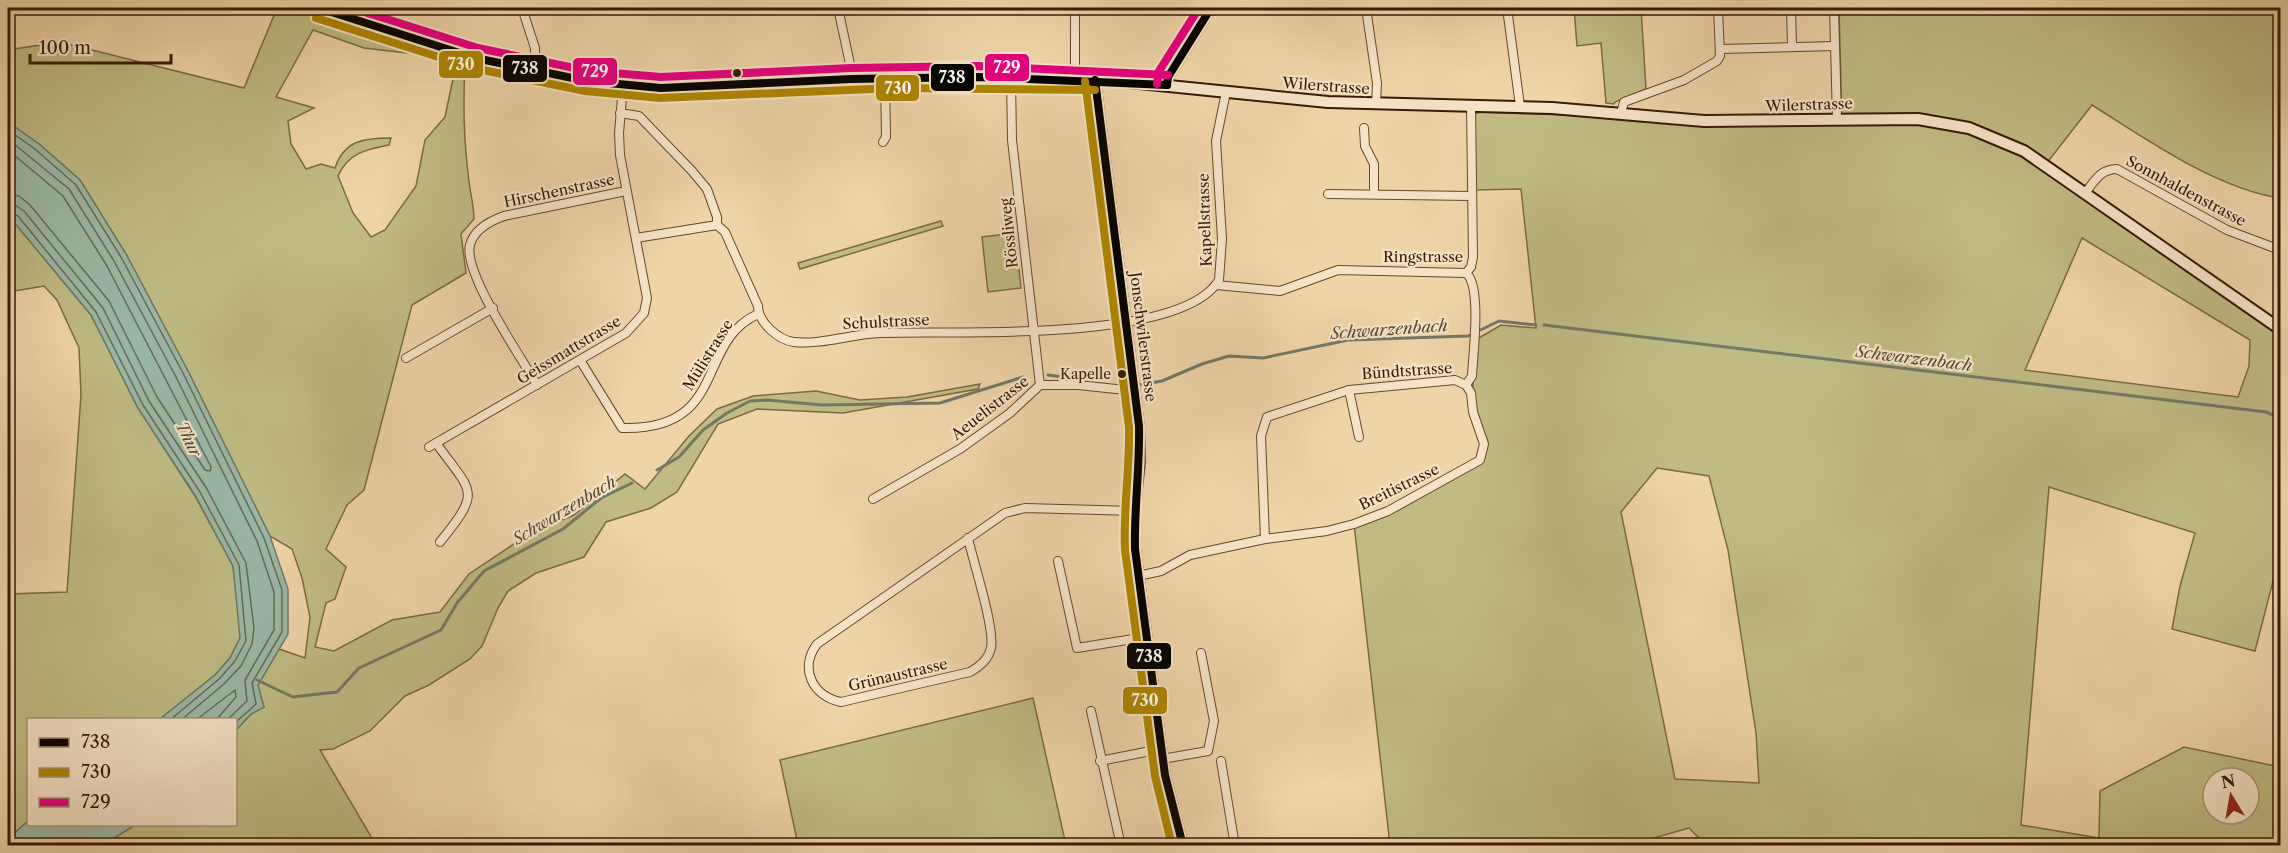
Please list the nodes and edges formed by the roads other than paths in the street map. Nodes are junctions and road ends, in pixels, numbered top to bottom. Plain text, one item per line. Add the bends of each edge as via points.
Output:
1 (319, 8) edge
2 (522, 8) edge
3 (838, 8) edge
4 (1075, 8) edge
5 (1211, 8) edge
6 (1365, 8) edge
7 (1507, 8) edge
8 (1718, 8) edge
9 (1791, 8) edge
10 (1834, 8) edge
11 (1792, 45) junction
12 (1835, 46) junction
13 (1720, 49) junction
14 (535, 71) junction
15 (885, 77) junction
16 (853, 78) junction
17 (1011, 78) junction
18 (1075, 80) junction
19 (1095, 80) junction
20 (1167, 85) junction
21 (623, 86) junction
22 (1226, 92) junction
23 (1376, 105) junction
24 (1471, 106) junction
25 (1520, 106) junction
26 (620, 113) junction
27 (1621, 113) junction
28 (1837, 119) junction
29 (1364, 128) dead end
30 (883, 142) dead end
31 (626, 191) junction
32 (2086, 192) junction
33 (1328, 194) dead end
34 (1374, 194) junction
35 (1472, 196) junction
36 (717, 225) junction
37 (636, 238) junction
38 (2280, 250) edge
39 (1466, 273) junction
40 (1216, 285) junction
41 (493, 308) junction
42 (758, 315) junction
43 (1126, 321) junction
44 (2280, 329) edge
45 (1033, 332) junction
46 (406, 358) dead end
47 (580, 360) junction
48 (537, 385) junction
49 (1040, 385) junction
50 (1466, 385) junction
51 (1349, 390) junction
52 (1135, 391) junction
53 (1359, 437) dead end
54 (873, 499) dead end
55 (1135, 511) junction
56 (968, 538) junction
57 (1265, 539) junction
58 (440, 542) dead end
59 (1058, 561) dead end
60 (1138, 576) junction
61 (1146, 637) junction
62 (1201, 653) dead end
63 (1091, 711) dead end
64 (1161, 754) junction
65 (1100, 761) junction
66 (1221, 761) dead end
67 (1121, 846) edge
68 (1183, 846) edge
69 (1235, 846) edge

1 - 14 main road, Wilerstrasse via 454,53
2 - 14 street via 535,48
3 - 16 street
4 - 18 street
5 - 20 street via 1168,77
6 - 23 street via 1377,83
7 - 25 street
8 - 13 street
9 - 11 street
10 - 12 street
11 - 12 street
11 - 13 street
12 - 28 street
13 - 27 street via 1718,61 1684,80 1624,102
14 - 21 main road, Wilerstrasse
15 - 16 main road, Wilerstrasse
15 - 17 main road, Wilerstrasse
15 - 30 street
16 - 21 main road, Wilerstrasse via 661,88
17 - 18 main road, Wilerstrasse
17 - 45 street, Rössliweg via 1012,140
18 - 19 main road, Wilerstrasse
19 - 20 main road, Wilerstrasse
19 - 43 street, Jonschwilerstrasse
20 - 22 main road, Wilerstrasse
21 - 26 street, Geissmattstrasse
22 - 23 main road, Wilerstrasse
22 - 40 street, Kapellstrasse via 1216,141 1222,248 1221,273
23 - 24 main road, Wilerstrasse
24 - 25 main road, Wilerstrasse
24 - 35 street, Ringstrasse
25 - 27 main road, Wilerstrasse
26 - 31 street, Geissmattstrasse via 620,155
26 - 36 street via 639,116 692,171 707,189
27 - 28 main road, Wilerstrasse via 1738,122
28 - 32 main road, Wilerstrasse via 1918,119 1969,129 2024,151
29 - 34 street via 1365,146 1374,164
31 - 37 street, Geissmattstrasse
31 - 41 street, Hirschenstrasse via 507,215 482,226 470,245 470,258
32 - 38 street, Sonnhaldenstrasse via 2100,174 2117,169 2227,230
32 - 44 main road, Wilerstrasse
33 - 34 street
34 - 35 street
35 - 39 street, Ringstrasse via 1473,258
36 - 37 street
36 - 42 street via 725,232 758,306
37 - 47 street, Geissmattstrasse via 647,298 644,313 626,333
39 - 40 street, Ringstrasse via 1338,270 1280,291
39 - 50 street, Breitistrasse via 1474,286 1472,376
40 - 43 street, Kapellstrasse via 1184,307
41 - 46 street
41 - 48 street, Hirschenstrasse
42 - 45 street, Schulstrasse via 773,332 795,342 879,333
42 - 47 street, Mülistrasse via 748,319 730,340 692,405 666,424 622,428
43 - 45 street, Schulstrasse
43 - 52 street, Jonschwilerstrasse
45 - 49 street, Rössliweg
47 - 48 street, Geissmattstrasse
48 - 58 street, Geissmattstrasse via 432,445 466,485 469,494 463,513
49 - 52 street, Aeuelistrasse
49 - 54 street, Aeuelistrasse via 1010,413 960,449
50 - 51 street, Bündtstrasse via 1455,380
50 - 57 street, Breitistrasse via 1484,444 1475,464 1388,511 1354,524
51 - 53 street, Bündtstrasse
51 - 57 street, Bündtstrasse via 1280,411 1265,420
52 - 55 street, Jonschwilerstrasse via 1140,462
55 - 56 street, Grünaustrasse via 1015,510
55 - 60 street, Jonschwilerstrasse
56 - 56 street, Grünaustrasse via 817,644 808,666 819,693 841,702 970,672 981,665 988,655 991,636
57 - 60 street, Breitistrasse via 1190,555 1161,571
59 - 61 street via 1077,648
60 - 61 street, Jonschwilerstrasse
61 - 64 street, Jonschwilerstrasse
62 - 64 street via 1214,721 1208,751
63 - 65 street
64 - 65 street
64 - 68 street, Jonschwilerstrasse
65 - 67 street
66 - 69 street

